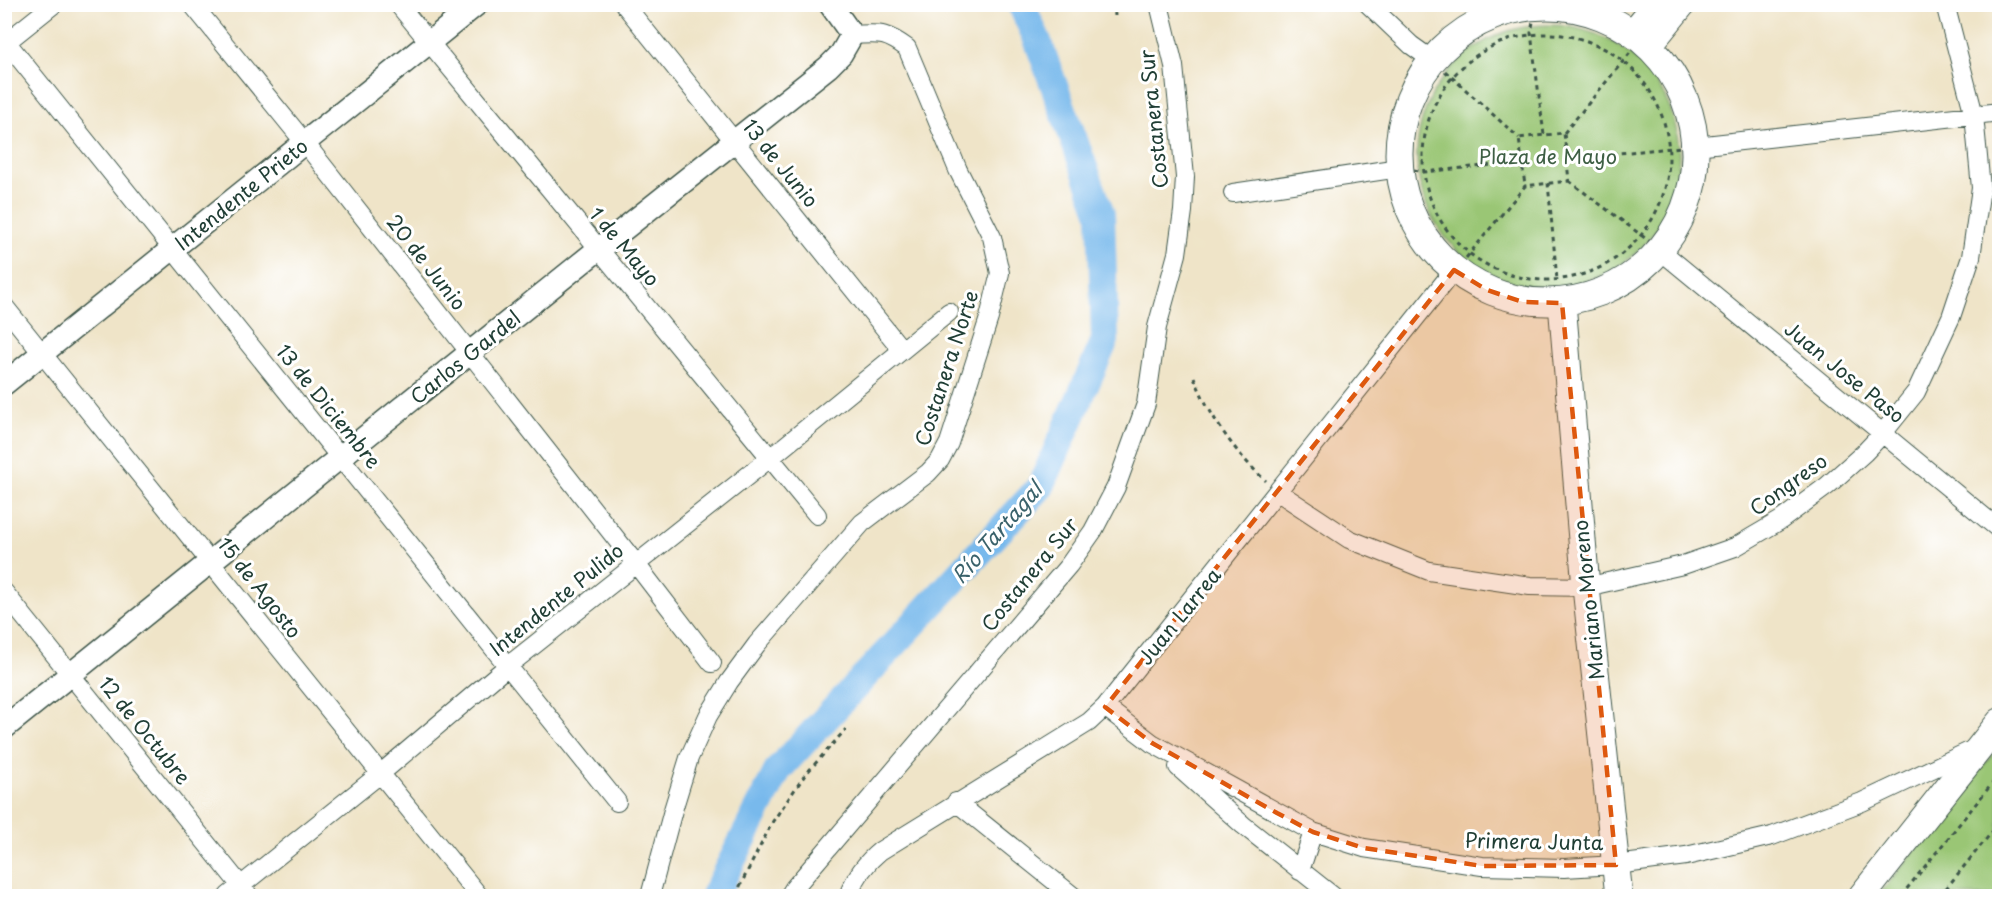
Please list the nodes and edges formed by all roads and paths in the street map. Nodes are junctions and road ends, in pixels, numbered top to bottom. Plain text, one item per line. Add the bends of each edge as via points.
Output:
1 (54, 4) edge
2 (192, 4) edge
3 (398, 4) edge
4 (477, 4) edge
5 (624, 4) edge
6 (830, 4) edge
7 (1114, 4) edge
8 (1159, 4) edge
9 (1368, 4) edge
10 (1657, 4) edge
11 (1682, 4) edge
12 (1945, 4) edge
13 (1536, 5) edge
14 (1115, 16) dead end
15 (1531, 33) junction
16 (852, 35) junction
17 (1641, 39) junction
18 (5, 42) edge
19 (429, 44) junction
20 (1432, 60) junction
21 (1624, 62) junction
22 (1452, 77) junction
23 (2000, 112) edge
24 (1974, 115) junction
25 (1564, 133) junction
26 (1544, 135) junction
27 (1519, 138) junction
28 (735, 142) junction
29 (305, 143) junction
30 (1683, 147) junction
31 (1567, 158) junction
32 (1522, 162) junction
33 (1412, 170) junction
34 (1569, 181) junction
35 (1548, 183) junction
36 (1525, 186) junction
37 (1233, 194) dead end
38 (1651, 243) junction
39 (173, 249) junction
40 (598, 249) junction
41 (1462, 262) junction
42 (1559, 291) junction
43 (4, 306) edge
44 (949, 312) dead end
45 (903, 350) junction
46 (42, 353) junction
47 (469, 354) junction
48 (1194, 377) dead end
49 (4, 384) edge
50 (1883, 433) junction
51 (341, 457) junction
52 (770, 458) junction
53 (1278, 492) junction
54 (817, 515) dead end
55 (2000, 530) edge
56 (210, 561) junction
57 (636, 564) junction
58 (1586, 587) junction
59 (4, 592) edge
60 (712, 663) dead end
61 (509, 665) junction
62 (71, 674) junction
63 (1105, 706) junction
64 (2000, 722) edge
65 (4, 728) edge
66 (846, 729) dead end
67 (1152, 743) junction
68 (1980, 746) junction
69 (380, 774) junction
70 (2000, 774) edge
71 (617, 802) dead end
72 (956, 802) junction
73 (2000, 822) edge
74 (1313, 832) junction
75 (1616, 865) junction
76 (1300, 871) junction
77 (239, 893) edge
78 (479, 897) edge
79 (650, 897) edge
80 (738, 897) edge
81 (789, 897) edge
82 (848, 897) edge
83 (1073, 897) edge
84 (1333, 897) edge
85 (1618, 897) edge
86 (1862, 897) edge
87 (1901, 897) edge
88 (1940, 897) edge

1 - 18 street
2 - 29 street, 20 de Junio
3 - 19 street, 1 de Mayo
4 - 19 street, Intendente Prieto
5 - 28 street, 13 de Junio
6 - 16 street
7 - 14 path
8 - 81 street, Costanera Sur via 1174,66 1185,177 1183,211 1177,254 1155,338 1146,404 1116,487 1069,566
9 - 20 street
10 - 17 main road
11 - 17 main road
12 - 24 street, Congreso
13 - 15 path
13 - 17 main road via 1577,8 1606,18
13 - 20 main road via 1490,16 1458,34
15 - 21 path via 1561,34 1594,43
15 - 22 path via 1494,44
15 - 26 path
16 - 28 street, Carlos Gardel via 828,67
16 - 79 street, Costanera Norte via 891,37 907,48 957,170 992,237 1000,273 949,443 940,460 862,523 729,682 689,758
17 - 21 path
17 - 30 main road via 1673,75 1689,109
18 - 39 street, 13 de Diciembre
19 - 29 street, Intendente Prieto
19 - 40 street, 1 de Mayo
20 - 22 path
20 - 33 main road via 1411,93 1400,129
21 - 25 path
21 - 30 path via 1647,87
22 - 27 path
22 - 33 path via 1428,119 1422,153
23 - 24 street
24 - 30 street
24 - 50 street, Congreso via 1981,188 1971,257 1951,317 1916,392
25 - 26 path
25 - 31 path
26 - 27 path
27 - 32 path
28 - 40 street, Carlos Gardel
28 - 45 street, 13 de Junio
29 - 39 street, Intendente Prieto
29 - 47 street, 20 de Junio
30 - 31 path
30 - 38 path via 1656,213
30 - 38 main road via 1693,184 1682,219
31 - 34 path
32 - 33 path
32 - 36 path
33 - 37 street
33 - 41 path via 1426,187 1439,219 1460,246
33 - 41 main road via 1408,206 1422,233 1427,241
34 - 35 path
34 - 38 path
35 - 36 path
35 - 42 path
36 - 41 path
38 - 42 path
38 - 42 main road via 1633,277 1599,294
38 - 50 street, Juan Jose Paso
39 - 46 street, Intendente Prieto
39 - 51 street, 13 de Diciembre
40 - 47 street, Carlos Gardel
40 - 52 street, 1 de Mayo
41 - 42 path via 1517,278 1550,281
41 - 42 main road via 1487,290 1523,302
41 - 53 street, Juan Larrea
42 - 58 main road, Mariano Moreno
43 - 46 street, 15 de Agosto
44 - 45 street, Intendente Pulido
45 - 52 street, Intendente Pulido
46 - 49 street, Intendente Prieto
46 - 56 street, 15 de Agosto
47 - 51 street, Carlos Gardel
47 - 57 street, 20 de Junio
48 - 53 path via 1224,434
50 - 55 street, Juan Jose Paso
50 - 58 street, Congreso via 1827,486 1736,547 1683,565
51 - 56 street, Carlos Gardel
51 - 61 street, 13 de Diciembre
52 - 54 street, 1 de Mayo
52 - 57 street, Intendente Pulido
53 - 58 street, Congreso via 1349,539 1429,571 1530,586
53 - 63 street, Juan Larrea
56 - 62 street, Carlos Gardel
56 - 69 street, 15 de Agosto
57 - 60 street, 20 de Junio
57 - 61 street, Intendente Pulido
58 - 75 main road, Mariano Moreno
59 - 62 street, 12 de Octubre
61 - 69 street, Intendente Pulido
61 - 71 street, 13 de Diciembre
62 - 65 street, Carlos Gardel
62 - 77 street, 12 de Octubre
63 - 67 street, Primera Junta
63 - 72 street, Juan Larrea via 1089,722
64 - 68 main road
66 - 80 path via 805,775 773,821
67 - 74 street, Primera Junta
67 - 76 street
68 - 75 street, Primera Junta via 1862,802 1772,836 1686,856
68 - 86 main road
69 - 77 street, Intendente Pulido
69 - 78 street, 15 de Agosto
70 - 87 path
72 - 82 street, Juan Larrea via 867,861
72 - 83 street
73 - 88 path
74 - 75 street, Primera Junta via 1364,848 1482,866
74 - 76 street
75 - 85 main road, Mariano Moreno
76 - 84 street

